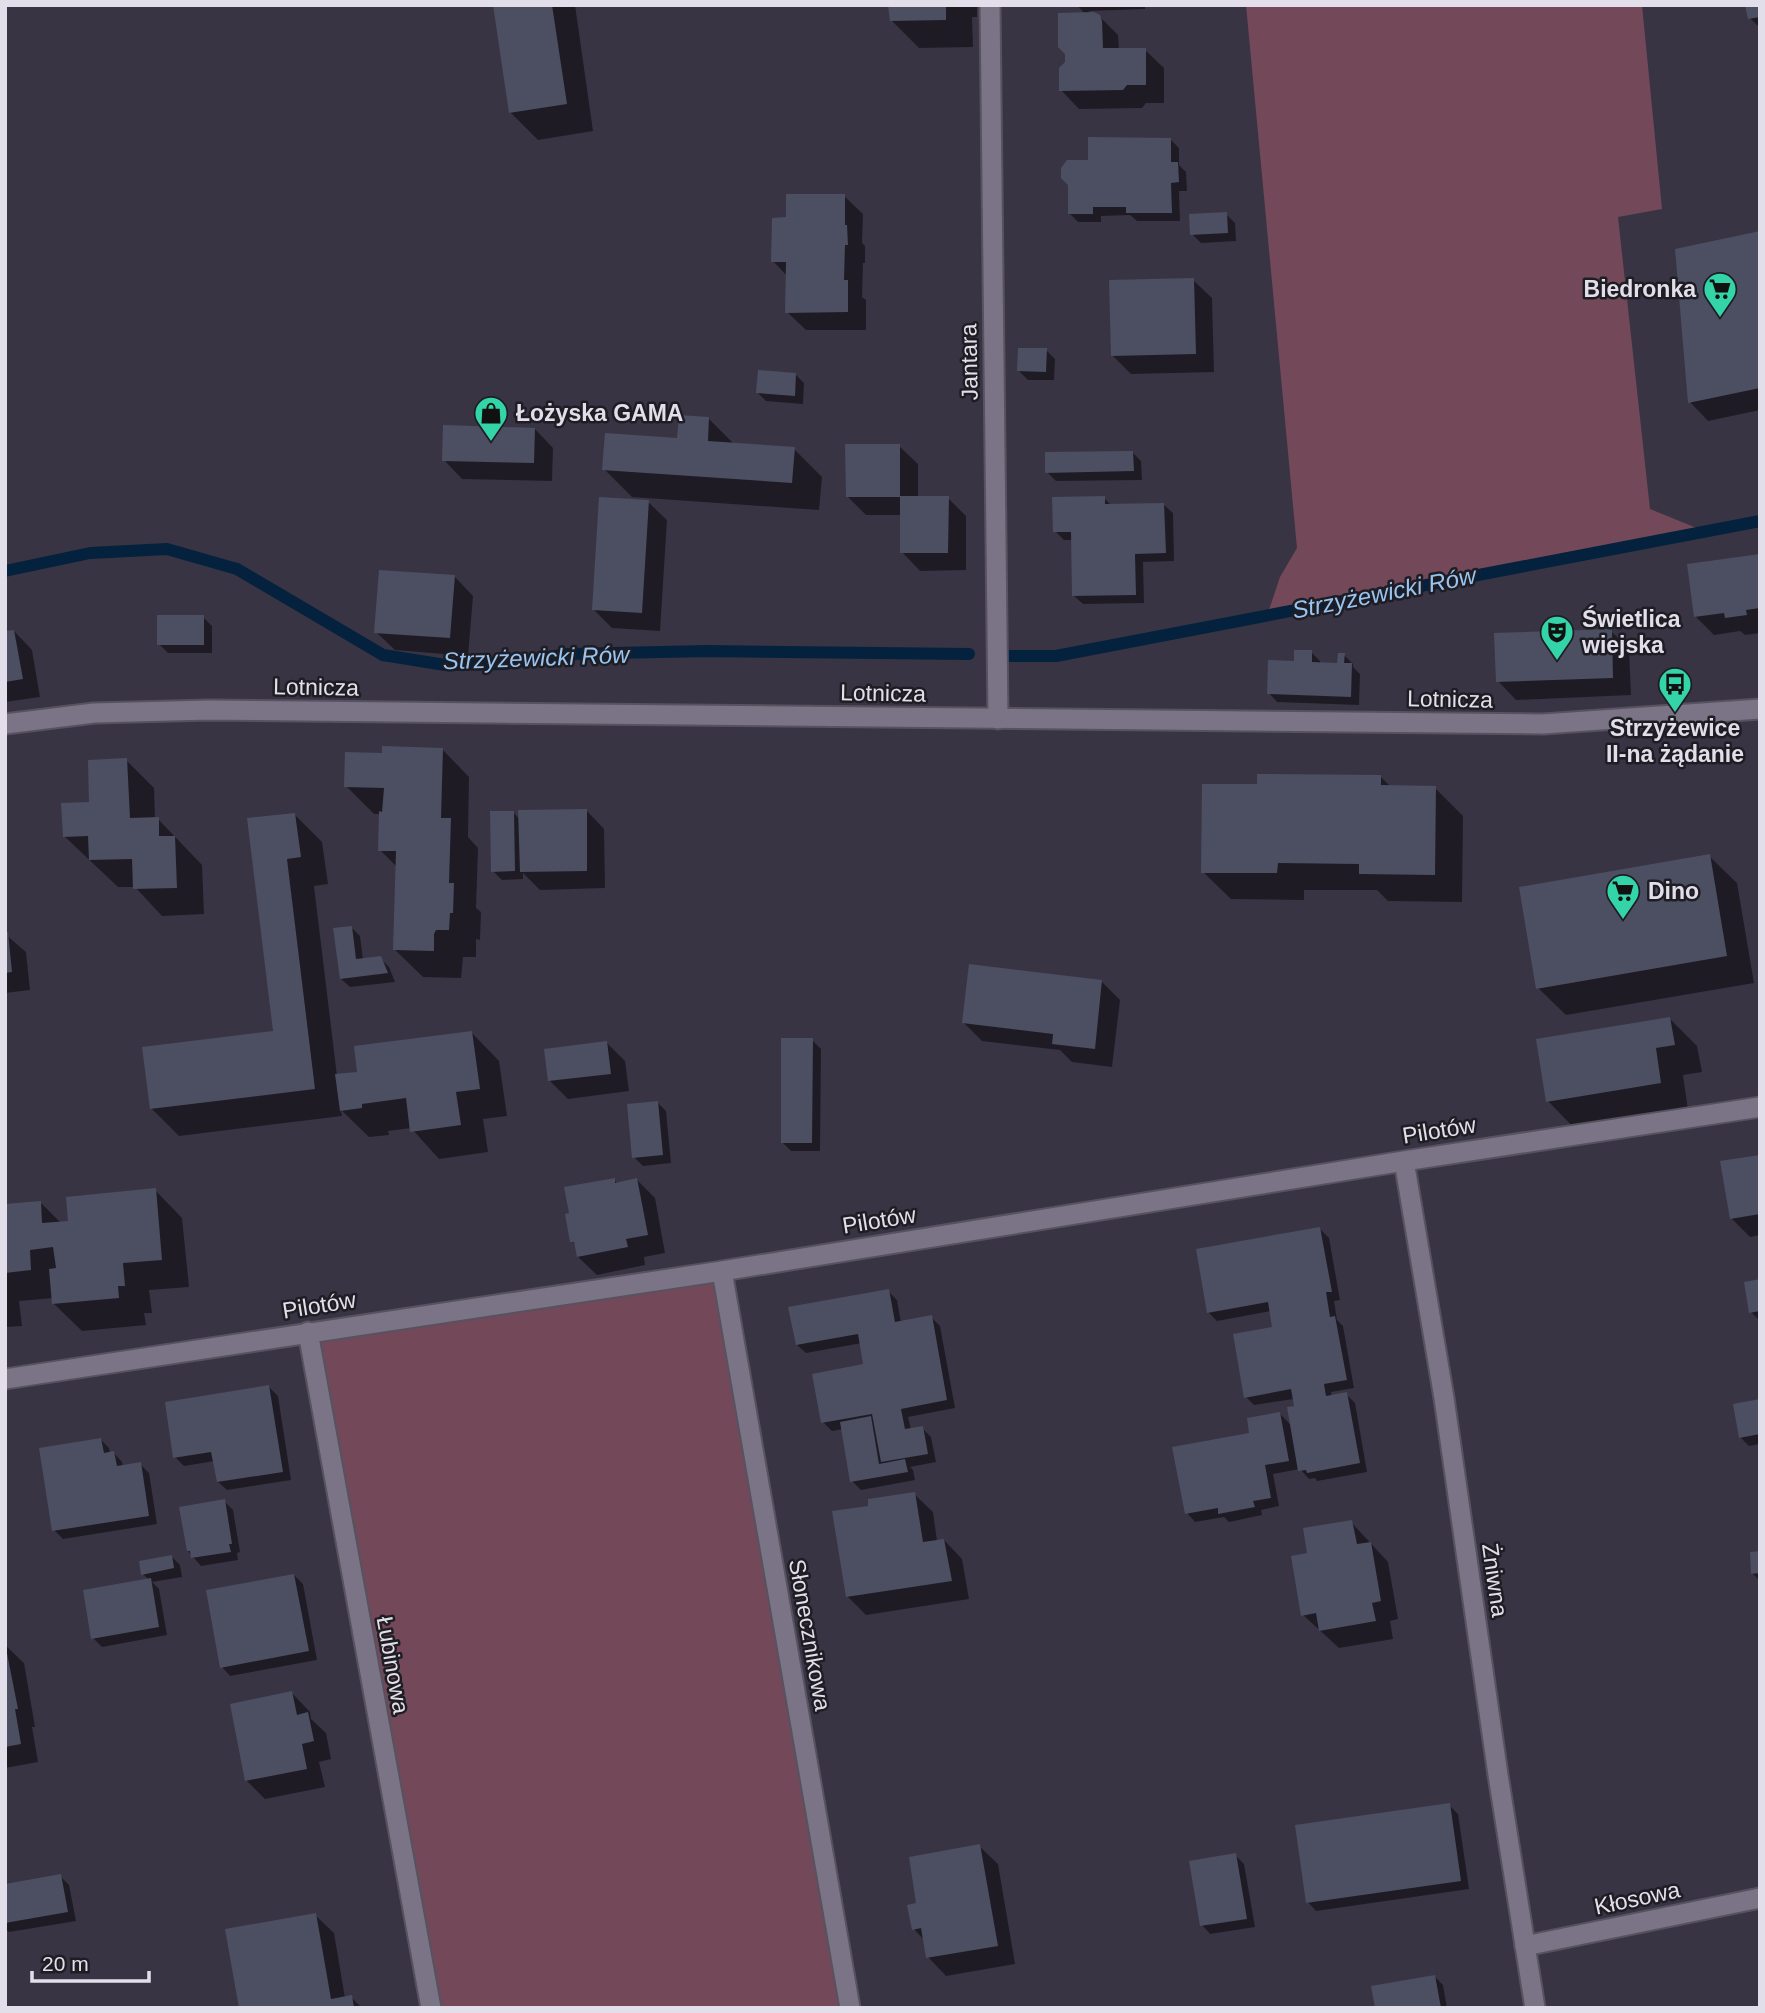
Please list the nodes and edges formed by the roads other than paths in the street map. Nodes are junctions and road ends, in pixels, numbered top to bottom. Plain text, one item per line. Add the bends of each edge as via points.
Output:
1 (990, 5) edge
2 (1760, 709) edge
3 (998, 719) junction
4 (5, 724) edge
5 (1760, 1107) edge
6 (1404, 1161) junction
7 (722, 1270) junction
8 (308, 1332) junction
9 (5, 1379) edge
10 (1760, 1898) edge
11 (1525, 1946) junction
12 (431, 2008) edge
13 (850, 2008) edge
14 (1535, 2008) edge

1 - 3 street, Jantara
2 - 3 street, Lotnicza via 1543,724
3 - 4 street, Lotnicza via 211,710 94,713
5 - 6 street, Pilotów
6 - 7 street, Pilotów
6 - 11 street, Żniwna
7 - 8 street, Pilotów
7 - 13 street, Słonecznikowa
8 - 9 street, Pilotów
8 - 12 street, Łubinowa
10 - 11 street, Kłosowa
11 - 14 street, Żniwna

